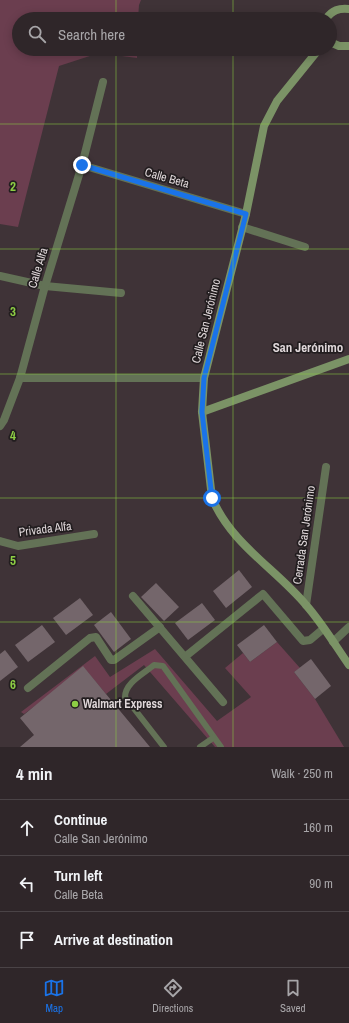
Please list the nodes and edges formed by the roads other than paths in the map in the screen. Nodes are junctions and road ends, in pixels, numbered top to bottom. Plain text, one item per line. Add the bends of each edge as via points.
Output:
1 (349, 9) edge
2 (332, 12) edge
3 (337, 45) edge
4 (349, 46) edge
5 (313, 56) edge
6 (103, 82) dead end
7 (82, 165) junction
8 (246, 214) junction
9 (242, 227) junction
10 (305, 247) dead end
11 (0, 276) edge
12 (45, 286) junction
13 (121, 293) dead end
14 (349, 359) edge
15 (20, 378) junction
16 (204, 378) junction
17 (202, 412) junction
18 (0, 426) edge
19 (326, 468) dead end
20 (94, 534) dead end
21 (0, 541) edge
22 (133, 596) dead end
23 (306, 605) junction
24 (160, 627) junction
25 (349, 627) edge
26 (323, 629) junction
27 (333, 642) junction
28 (186, 656) junction
29 (349, 665) edge
30 (28, 688) dead end
31 (223, 702) dead end
32 (213, 738) junction
33 (164, 747) edge
34 (200, 747) edge
35 (222, 747) edge

1 - 2 street
3 - 4 street
5 - 8 street, Calle San Jerónimo via 277,101 264,126
6 - 7 street
7 - 8 street, Calle Beta
7 - 12 street, Calle Alfa
8 - 9 street, Calle San Jerónimo
9 - 10 street
9 - 16 street, Calle San Jerónimo
11 - 12 street
12 - 13 street
12 - 15 street, Calle Alfa
14 - 17 street
15 - 16 street
15 - 18 street, Calle Alfa
16 - 17 street, Calle San Jerónimo
17 - 23 street, Calle San Jerónimo via 212,498 216,509 232,533
19 - 23 street, Cerrada San Jerónimo
20 - 21 street, Privada Alfa via 18,546
22 - 24 street
23 - 26 street, Calle San Jerónimo
24 - 28 street
24 - 30 street via 114,660 110,660 96,637 90,638
25 - 27 street
26 - 27 street, Calle San Jerónimo
26 - 28 street via 310,640 303,641 262,594
27 - 29 street, Calle San Jerónimo
28 - 31 street
32 - 33 lane via 163,666 154,666 129,686 125,691 125,698
32 - 34 lane
32 - 35 lane

